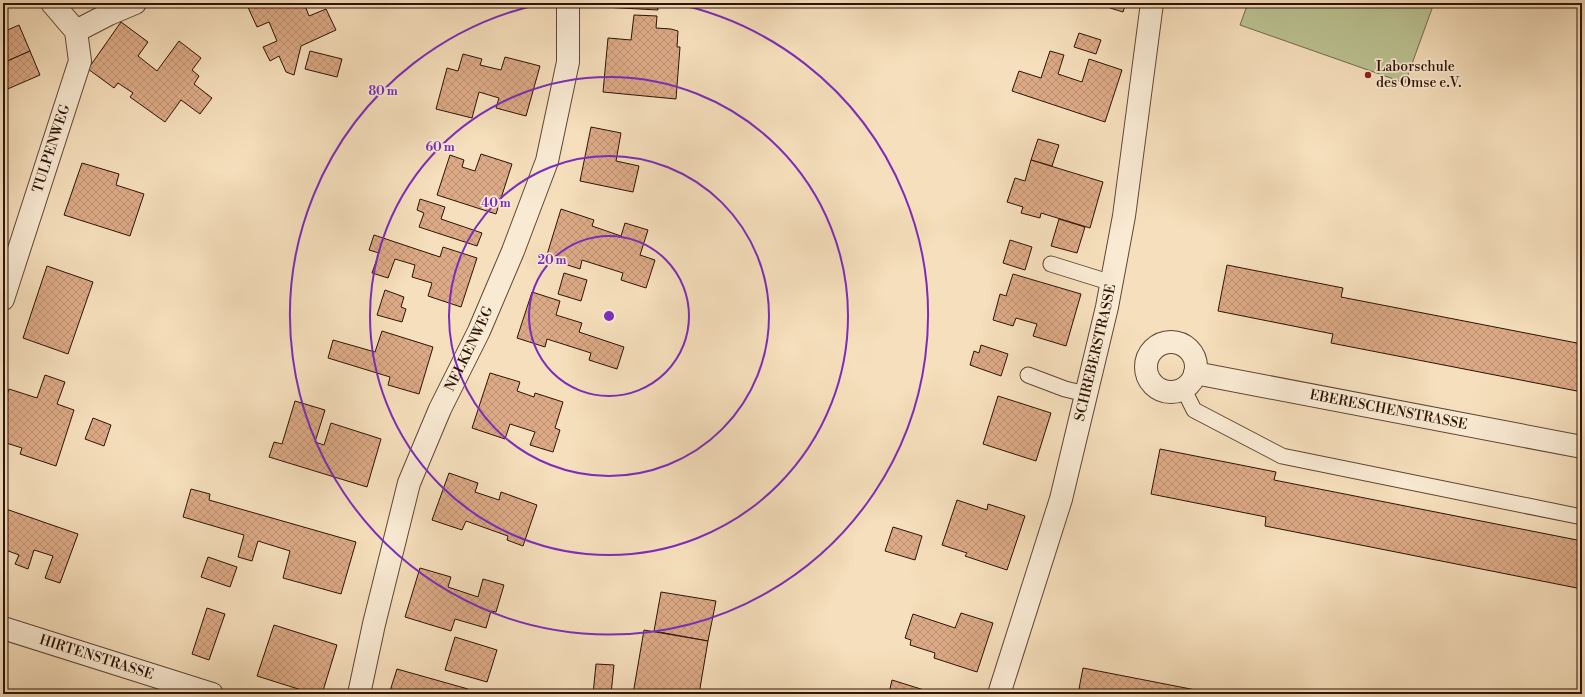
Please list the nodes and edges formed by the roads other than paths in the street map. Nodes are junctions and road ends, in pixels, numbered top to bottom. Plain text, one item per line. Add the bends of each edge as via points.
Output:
1 (52, 3) edge
2 (135, 3) edge
3 (568, 3) edge
4 (1152, 3) edge
5 (76, 31) junction
6 (1051, 264) dead end
7 (1112, 283) junction
8 (3, 299) edge
9 (1028, 375) dead end
10 (1189, 381) joint
11 (1086, 394) junction
12 (1582, 447) edge
13 (1582, 517) edge
14 (3, 628) edge
15 (212, 694) edge
16 (359, 694) edge
17 (999, 694) edge

1 - 5 street
2 - 5 street
3 - 16 street, NELKENWEG via 568,62 548,160 479,331 440,409 409,482
4 - 7 street, SCHREBERSTRASSE via 1124,216
5 - 8 street, TULPENWEG via 80,61
6 - 7 lane
7 - 11 street, SCHREBERSTRASSE
9 - 11 lane
10 - 12 street, EBERESCHENSTRASSE
10 - 13 lane via 1194,410 1282,456
11 - 17 street, SCHREBERSTRASSE via 1061,499
14 - 15 street, HIRTENSTRASSE

